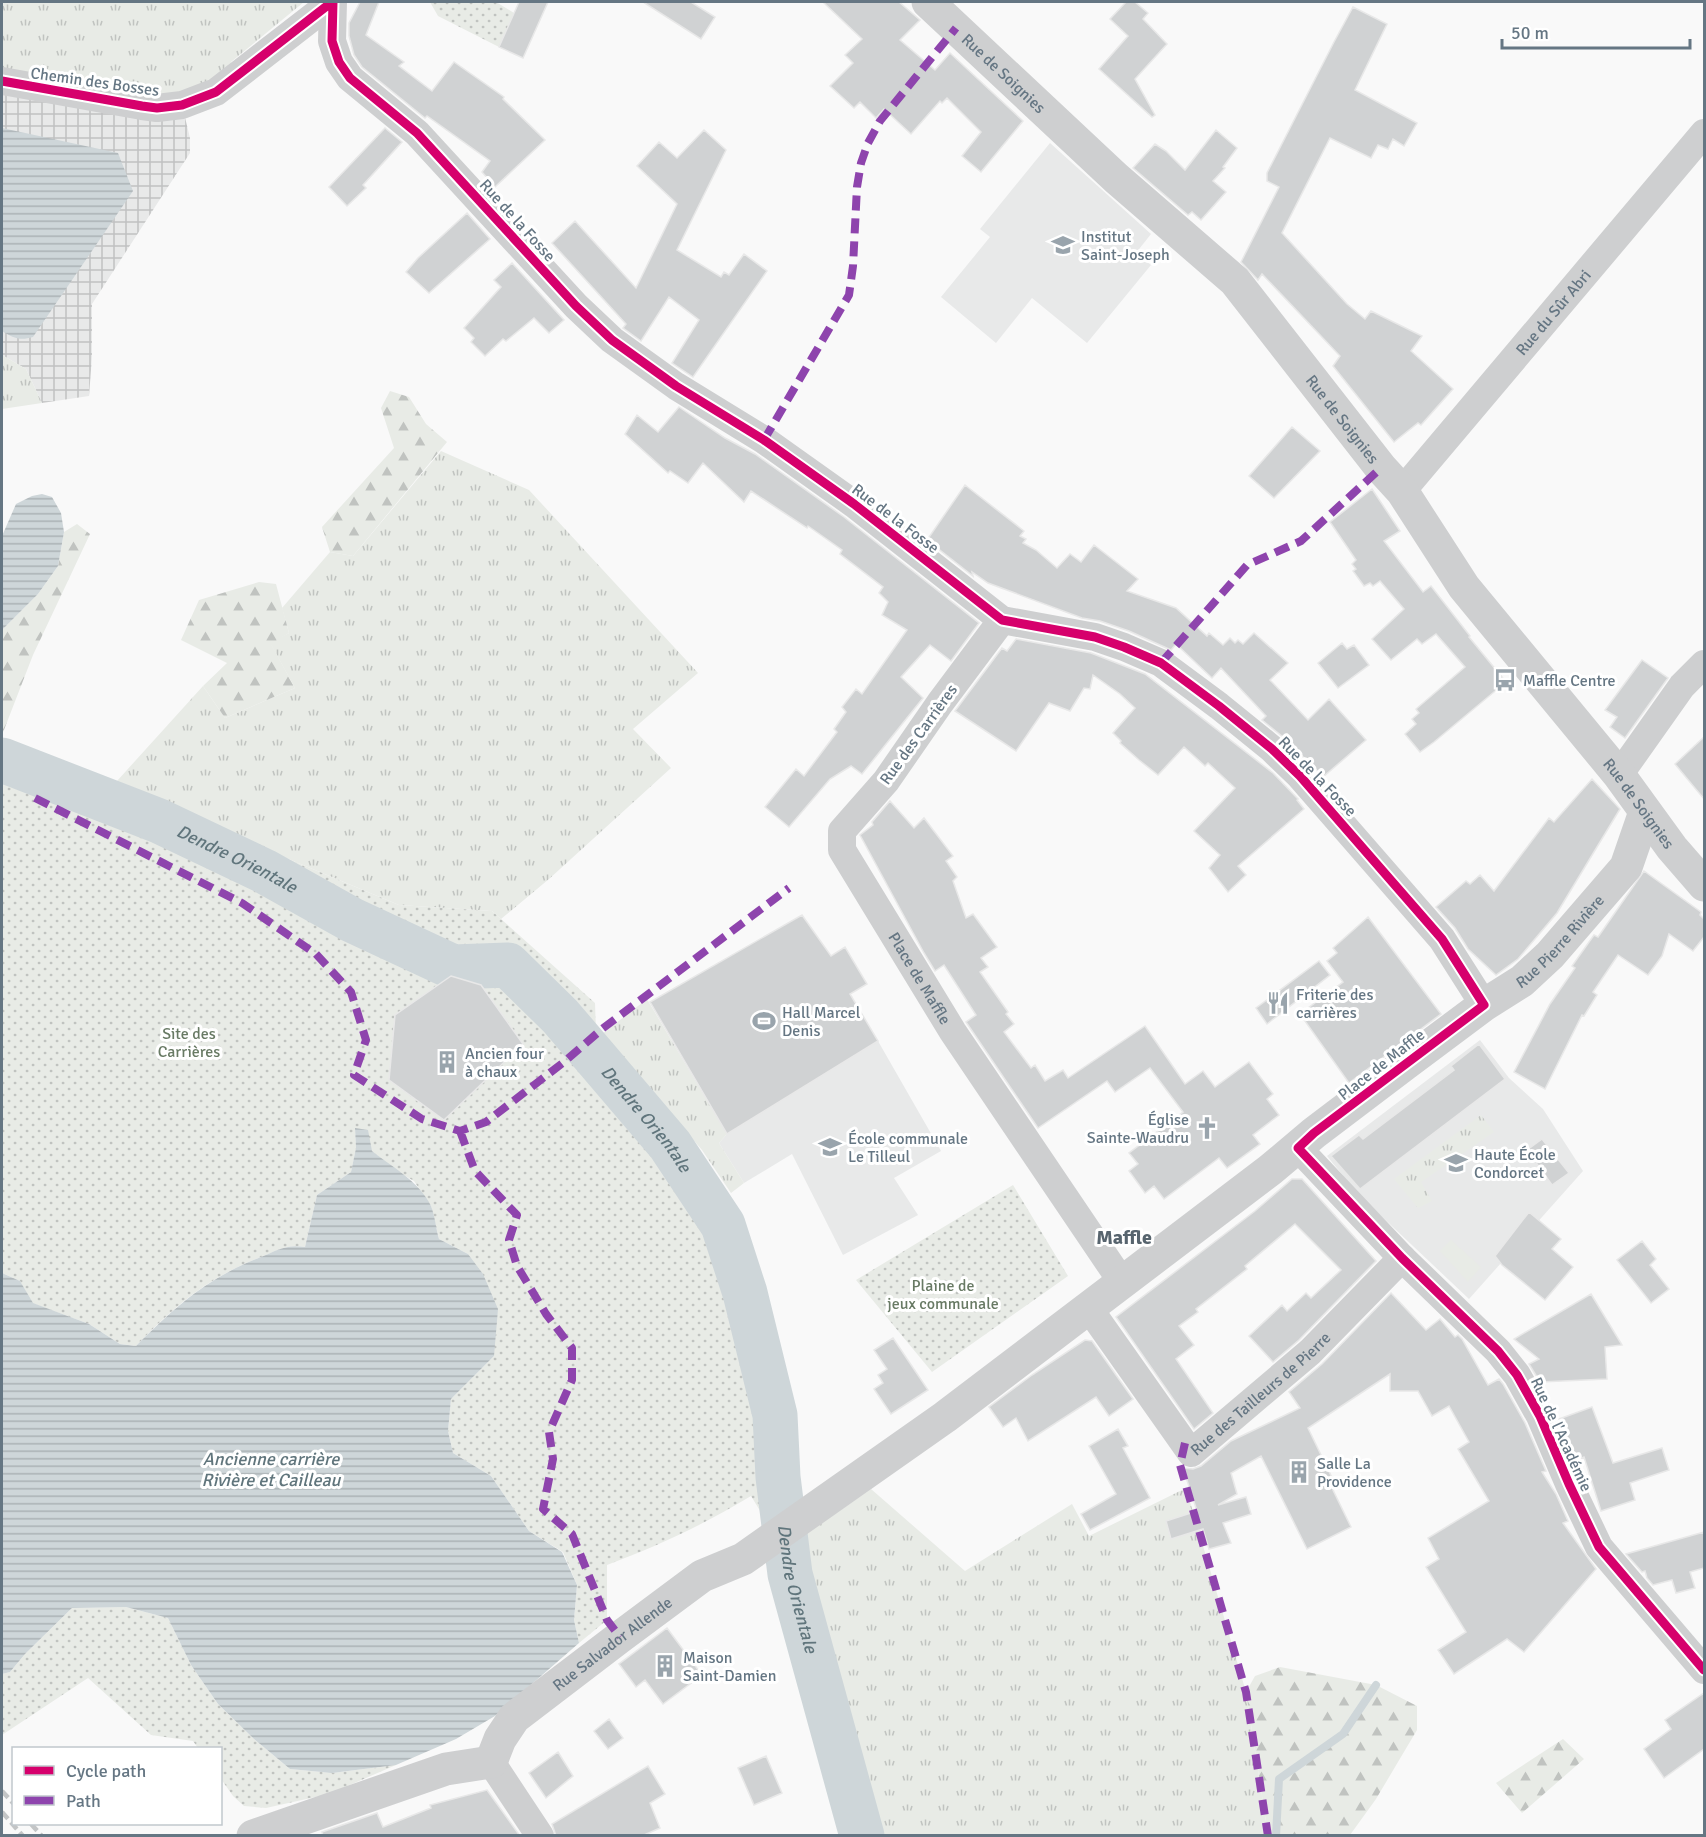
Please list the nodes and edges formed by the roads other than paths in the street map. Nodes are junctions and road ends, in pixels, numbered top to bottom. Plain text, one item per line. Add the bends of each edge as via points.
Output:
1 (333, 2) edge
2 (928, 2) edge
3 (2, 81) edge
4 (1704, 133) edge
5 (1402, 491) junction
6 (1002, 620) junction
7 (1704, 664) edge
8 (1619, 775) junction
9 (1645, 812) junction
10 (1672, 848) junction
11 (842, 850) joint
12 (1626, 867) junction
13 (1704, 885) edge
14 (1484, 1005) junction
15 (1298, 1148) junction
16 (1402, 1258) junction
17 (1122, 1282) junction
18 (1088, 1307) junction
19 (960, 1406) joint
20 (1704, 1670) edge
21 (491, 1762) junction
22 (253, 1836) edge
23 (540, 1836) edge

1 - 3 street, Chemin des Bosses via 216,92 182,105 157,108
1 - 6 street, Rue de la Fosse via 332,41 350,78 417,133 612,340 854,504
2 - 5 street, Rue de Soignies via 1116,178 1234,281
4 - 5 street, Rue du Sûr Abri
5 - 8 street, Rue de Soignies via 1464,588
6 - 11 street, Rue des Carrières via 886,781 842,831
6 - 14 street, Rue de la Fosse via 1095,637 1124,647 1161,663 1219,706 1272,749 1316,793 1442,939
7 - 8 street via 1682,686
8 - 9 street, Rue de Soignies
9 - 10 street, Rue de Soignies
9 - 12 street, Rue Pierre Rivière
10 - 12 street, Rue Pierre Rivière
10 - 13 street, Rue de Soignies
11 - 17 street, Place de Maffle via 952,1032
12 - 14 street, Rue Pierre Rivière via 1550,955 1522,981
14 - 15 street, Place de Maffle
15 - 16 street, Rue de l'Académie
15 - 17 street, Place de Maffle
16 - 18 street, Rue des Tailleurs de Pierre via 1311,1352 1191,1453
16 - 20 street, Rue de l'Académie via 1498,1351 1517,1375 1540,1416 1599,1547
17 - 18 street, Place de Maffle
18 - 19 street, Place de Maffle
19 - 21 street, Rue Salvador Allende via 742,1559 702,1576 514,1718
21 - 22 street via 446,1769
21 - 23 street

